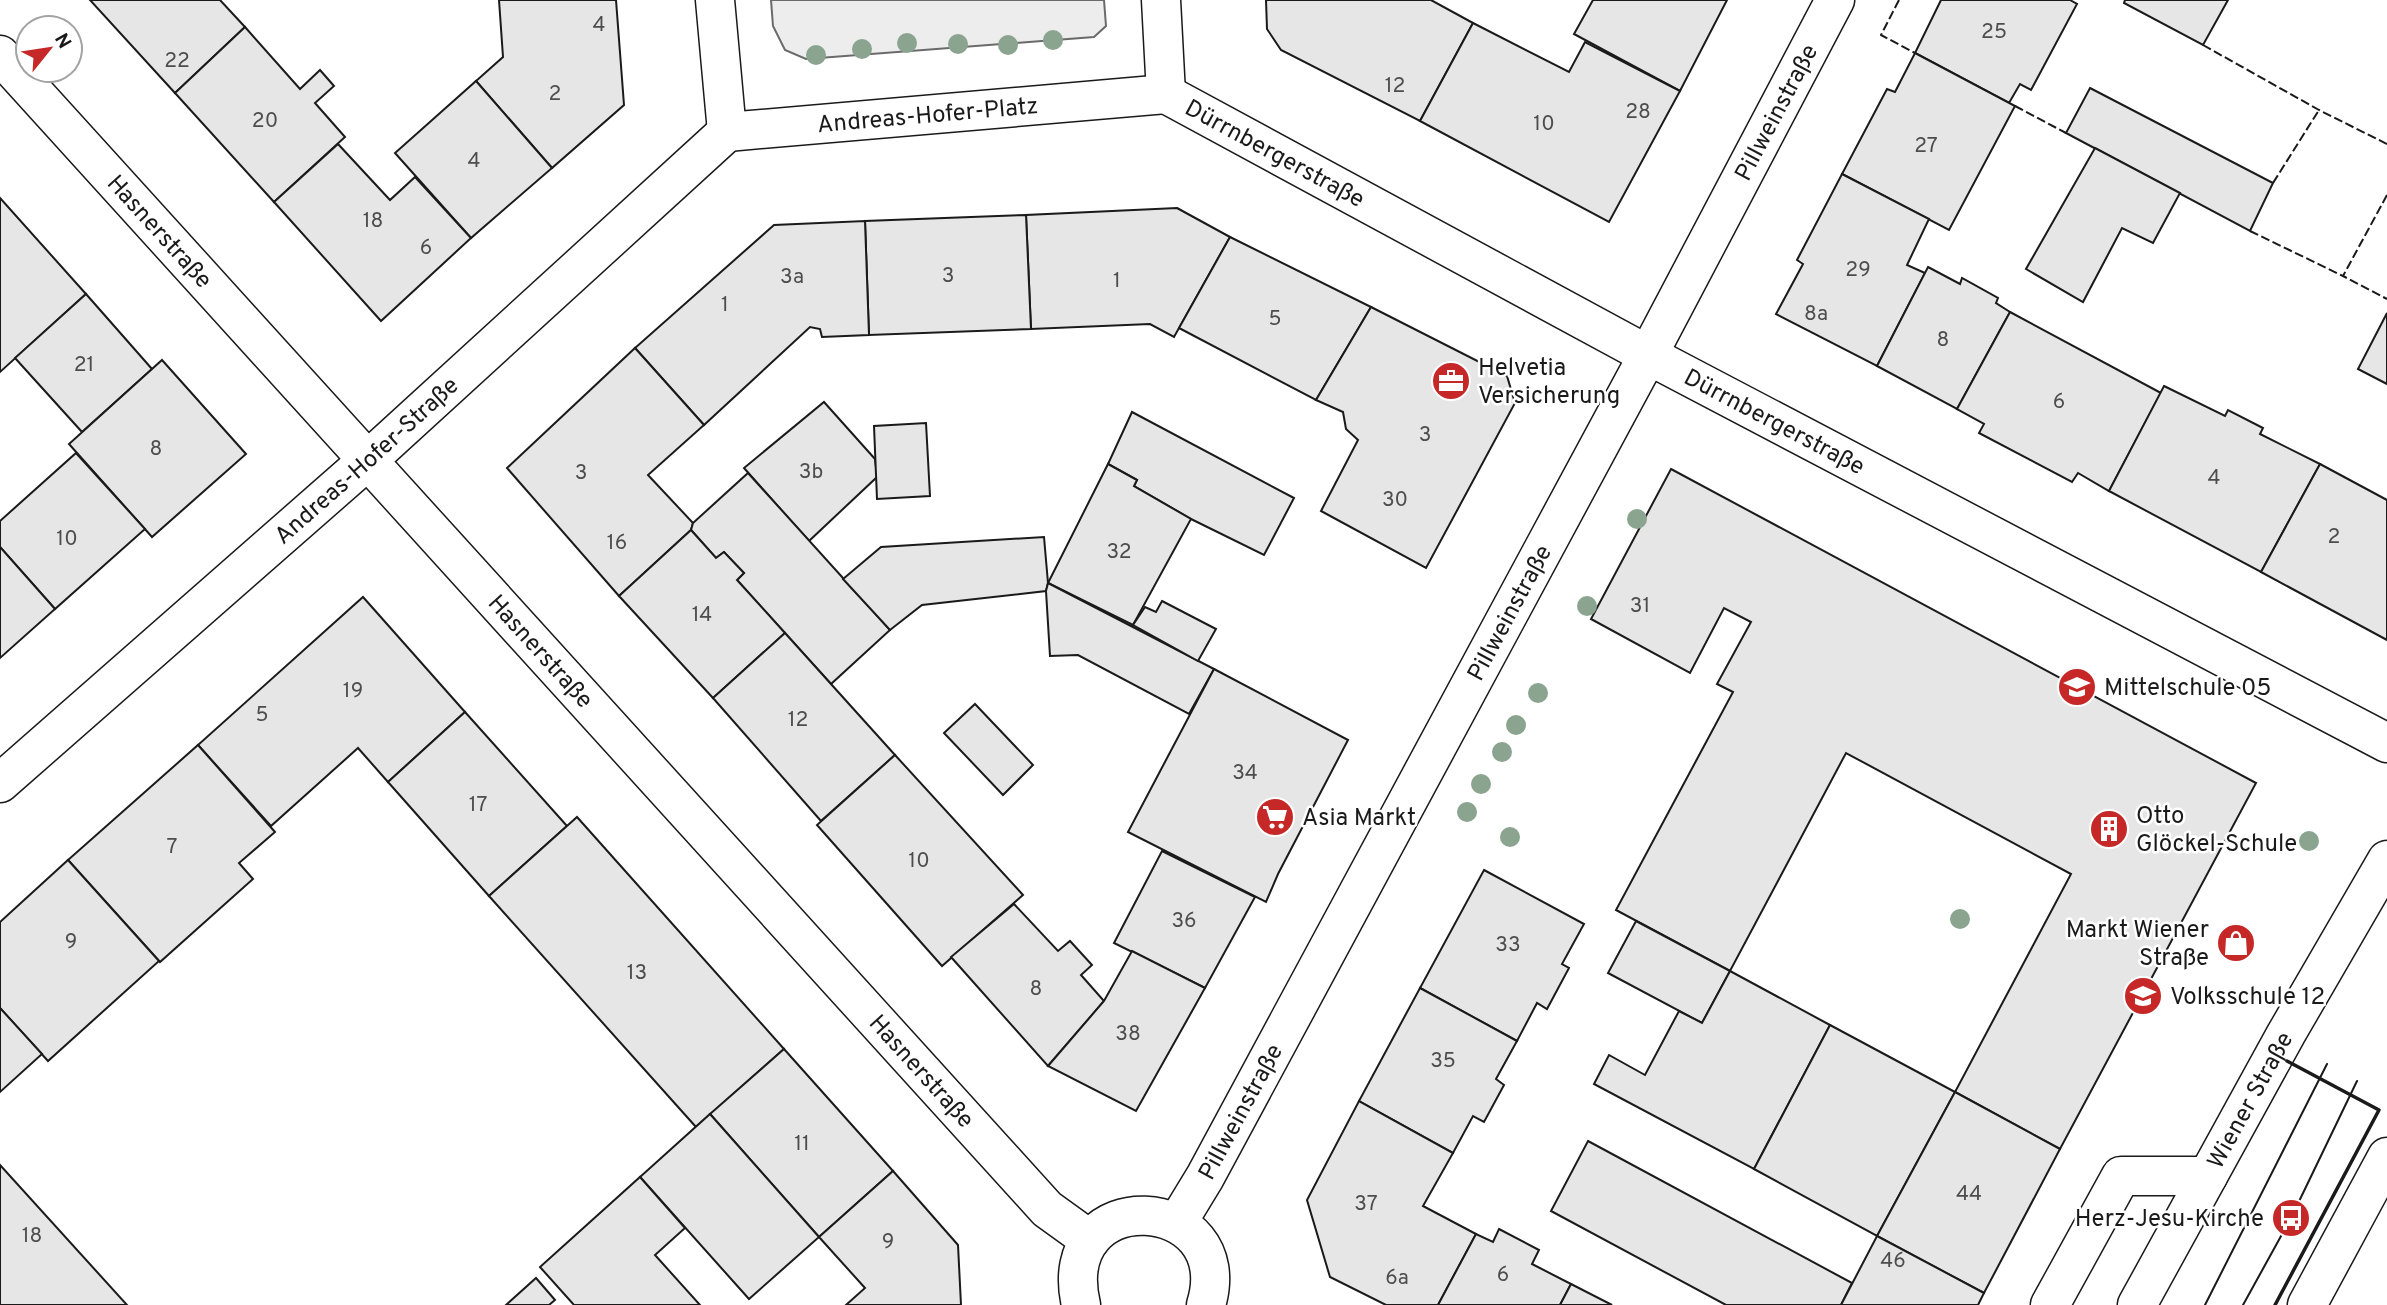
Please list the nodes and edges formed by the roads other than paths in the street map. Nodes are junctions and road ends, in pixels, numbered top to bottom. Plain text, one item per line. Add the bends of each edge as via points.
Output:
1 (715, 0) edge
2 (1161, 0) edge
3 (1835, 0) edge
4 (0, 55) edge
5 (1166, 94) junction
6 (727, 132) junction
7 (1648, 355) junction
8 (368, 460) junction
9 (2387, 743) edge
10 (0, 783) edge
11 (2387, 860) edge
12 (2387, 1157) edge
13 (2208, 1176) junction
14 (1177, 1223) junction
15 (1090, 1240) junction
16 (1081, 1305) edge
17 (1206, 1305) edge
18 (2050, 1305) edge
19 (2137, 1305) edge
20 (2307, 1305) edge

1 - 6 street
2 - 5 street
3 - 7 street, Pillweinstraße
4 - 8 street, Hasnerstraße
5 - 6 street, Andreas-Hofer-Platz
5 - 7 street, Dürrnbergerstraße
6 - 8 street, Andreas-Hofer-Straße
7 - 9 street, Dürrnbergerstraße
7 - 14 street, Pillweinstraße
8 - 10 street, Andreas-Hofer-Straße
8 - 15 street, Hasnerstraße via 1047,1209
11 - 13 street, Wiener Straße
12 - 20 street
13 - 18 street via 2121,1176
13 - 19 street, Wiener Straße
14 - 15 street via 1154,1215 1130,1215 1108,1224
14 - 17 street via 1197,1239 1208,1262 1211,1287
15 - 16 street via 1079,1261

